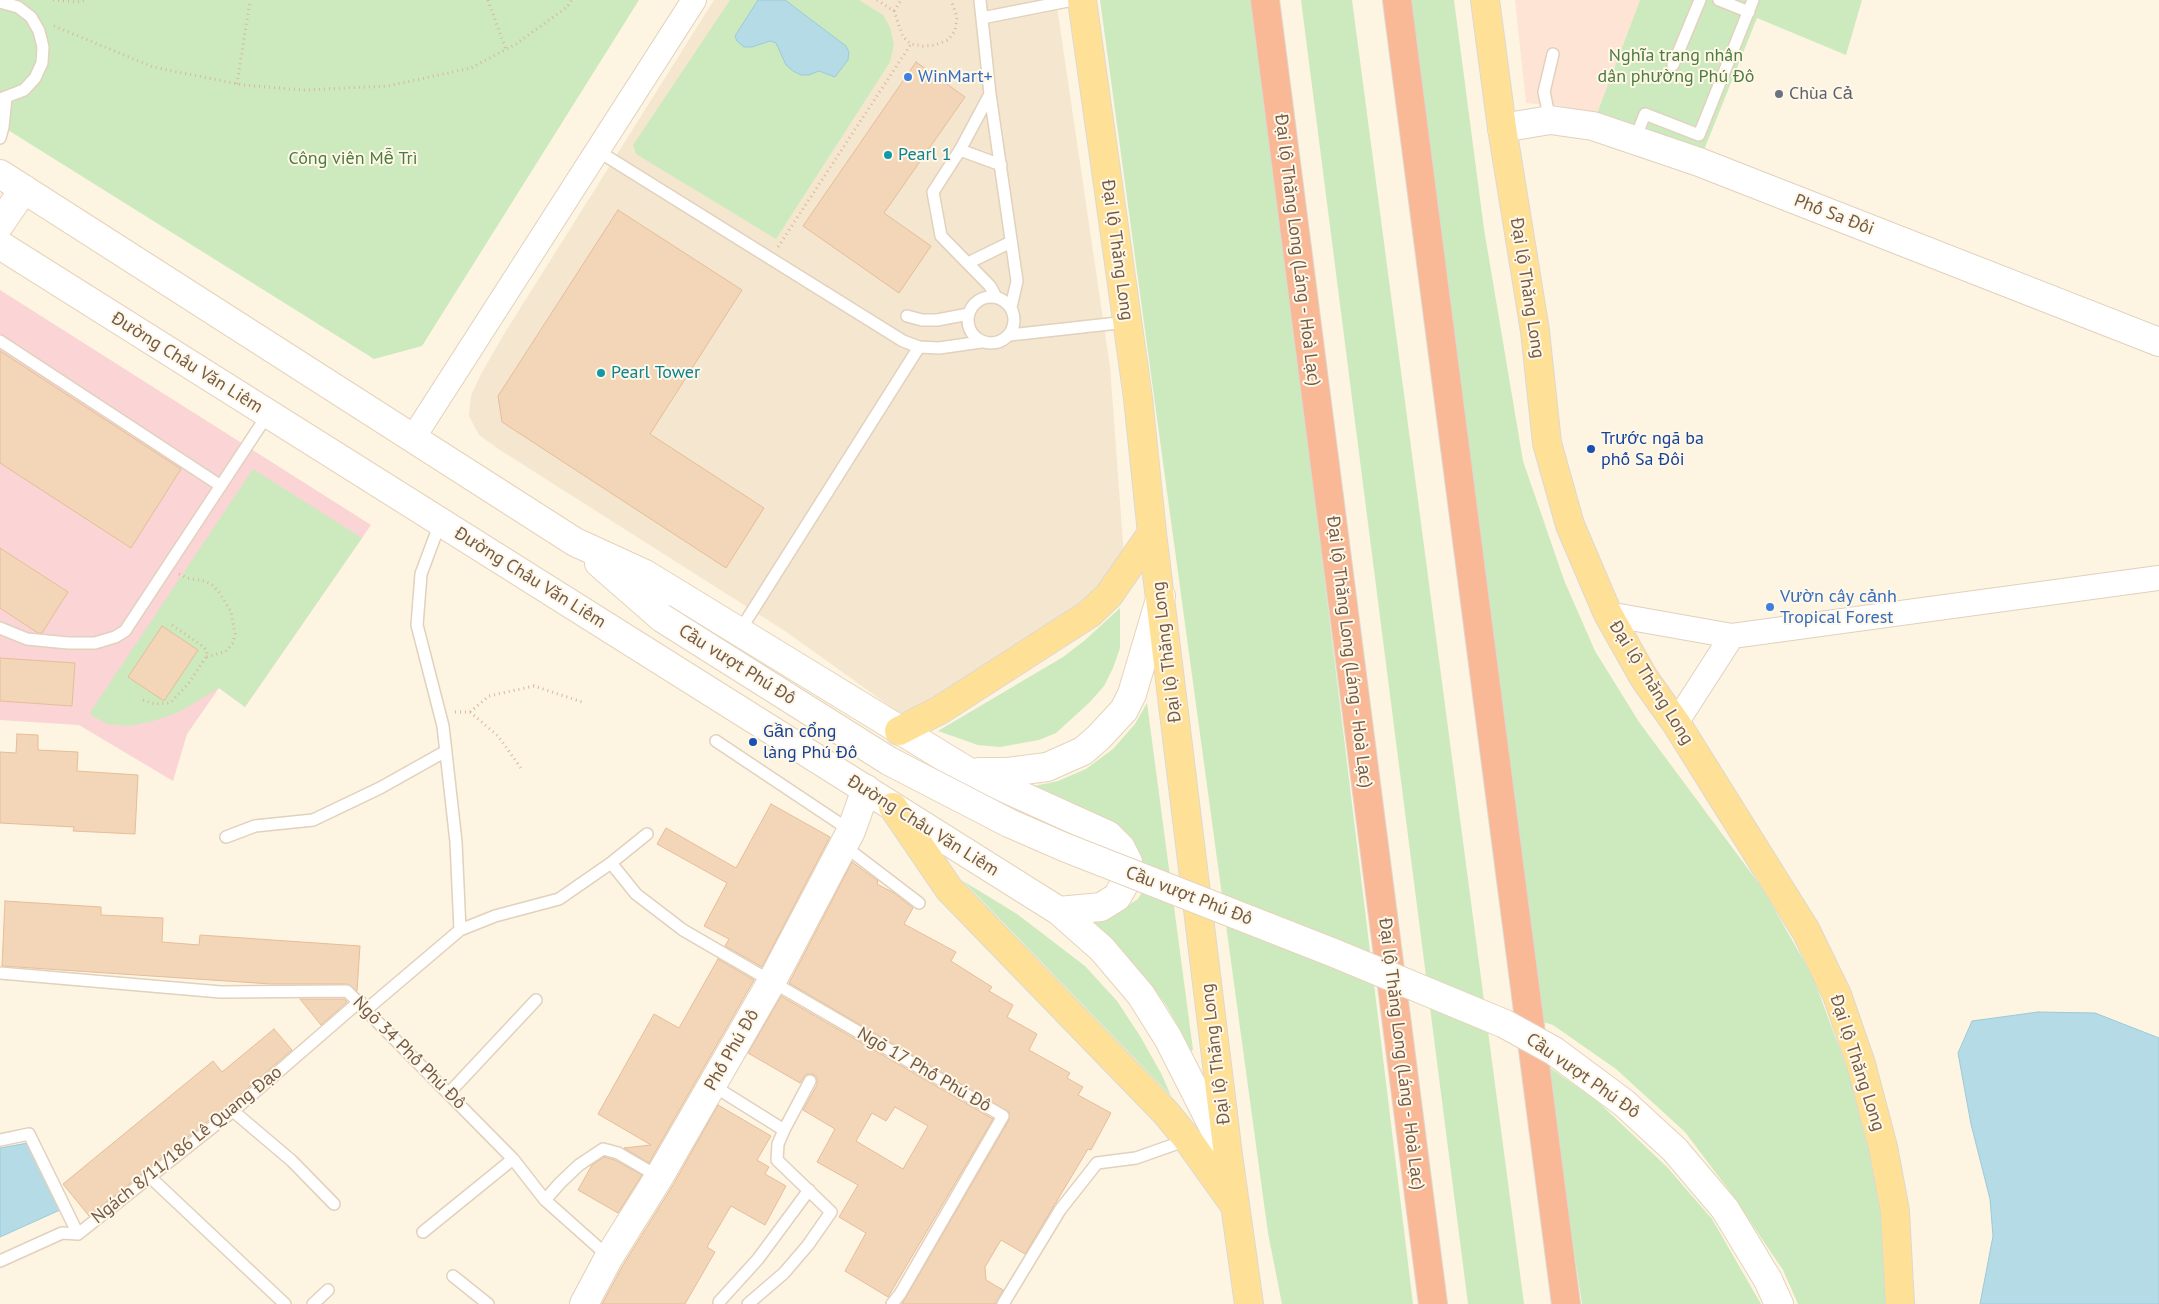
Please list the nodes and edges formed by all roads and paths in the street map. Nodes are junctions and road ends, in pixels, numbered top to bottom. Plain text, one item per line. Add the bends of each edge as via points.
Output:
1 (53, 0) edge
2 (87, 0) edge
3 (250, 0) edge
4 (488, 0) edge
5 (572, 0) edge
6 (694, 0) edge
7 (877, 0) edge
8 (901, 0) edge
9 (951, 0) edge
10 (980, 0) edge
11 (1073, 0) edge
12 (1082, 0) edge
13 (1265, 0) edge
14 (1397, 0) edge
15 (1485, 0) edge
16 (1700, 0) edge
17 (1720, 0) edge
18 (1753, 0) edge
19 (0, 2) edge
20 (894, 11) junction
21 (1749, 12) junction
22 (28, 16) junction
23 (982, 18) junction
24 (911, 44) junction
25 (506, 50) junction
26 (1554, 54) dead end
27 (1672, 65) dead end
28 (237, 84) junction
29 (990, 94) junction
30 (3, 98) edge
31 (1550, 120) junction
32 (1502, 128) junction
33 (0, 138) edge
34 (1635, 140) junction
35 (960, 150) junction
36 (598, 151) junction
37 (1001, 165) junction
38 (0, 174) edge
39 (24, 189) junction
40 (0, 224) edge
41 (1011, 242) junction
42 (0, 245) edge
43 (778, 248) dead end
44 (968, 263) junction
45 (996, 297) junction
46 (1011, 307) junction
47 (969, 314) junction
48 (907, 316) dead end
49 (1127, 322) junction
50 (1010, 336) junction
51 (0, 341) edge
52 (981, 342) junction
53 (2159, 342) edge
54 (919, 347) junction
55 (268, 414) junction
56 (413, 438) junction
57 (221, 486) junction
58 (440, 522) junction
59 (1152, 533) junction
60 (575, 542) junction
61 (167, 567) junction
62 (2159, 578) edge
63 (1160, 596) junction
64 (1608, 614) junction
65 (169, 623) dead end
66 (0, 628) edge
67 (739, 632) junction
68 (1732, 636) junction
69 (206, 657) junction
70 (143, 700) dead end
71 (582, 702) dead end
72 (439, 711) junction
73 (470, 712) junction
74 (1676, 723) junction
75 (899, 731) junction
76 (716, 742) dead end
77 (446, 751) junction
78 (523, 770) dead end
79 (967, 771) junction
80 (866, 789) junction
81 (893, 807) junction
82 (647, 834) dead end
83 (226, 837) dead end
84 (847, 838) junction
85 (611, 864) junction
86 (919, 903) dead end
87 (1059, 912) junction
88 (460, 930) junction
89 (0, 973) edge
90 (772, 981) junction
91 (536, 1000) dead end
92 (363, 1005) junction
93 (810, 1081) dead end
94 (712, 1085) junction
95 (449, 1093) junction
96 (233, 1111) junction
97 (784, 1130) junction
98 (0, 1140) edge
99 (1188, 1140) junction
100 (1228, 1155) junction
101 (513, 1159) junction
102 (150, 1177) junction
103 (659, 1177) junction
104 (809, 1190) junction
105 (545, 1200) junction
106 (334, 1204) dead end
107 (1235, 1206) junction
108 (423, 1232) dead end
109 (78, 1234) junction
110 (609, 1257) junction
111 (0, 1261) edge
112 (453, 1276) dead end
113 (328, 1290) dead end
114 (719, 1302) dead end
115 (285, 1304) edge
116 (313, 1304) edge
117 (488, 1304) edge
118 (584, 1304) edge
119 (748, 1304) edge
120 (892, 1304) edge
121 (1003, 1304) edge
122 (1249, 1304) edge
123 (1434, 1304) edge
124 (1566, 1304) edge
125 (1779, 1304) edge
126 (1900, 1304) edge

1 - 2 path
3 - 28 path
4 - 25 path
5 - 25 path via 567,7
6 - 36 street
7 - 20 path
8 - 20 path
9 - 24 path via 957,17 955,31 948,40 935,45
10 - 23 lane
11 - 23 lane
12 - 49 main road, Đại lộ Thăng Long
13 - 123 highway, Đại lộ Thăng Long (Láng - Hoà Lạc)
14 - 124 highway
15 - 32 main road, Đại lộ Thăng Long
16 - 27 lane
17 - 21 lane
18 - 21 lane
19 - 22 lane via 18,7
20 - 24 path via 903,37
21 - 34 lane via 1700,135 1645,114
22 - 28 path via 153,68
22 - 30 lane via 39,31 42,63 24,90
23 - 29 lane
24 - 43 path
25 - 28 path via 471,68 388,86 303,90
26 - 31 lane via 1544,92
29 - 35 lane
29 - 37 lane
30 - 33 lane via 4,127
31 - 32 main road, Phố Sa Đôi
31 - 34 main road, Phố Sa Đôi via 1593,126
32 - 64 main road, Đại lộ Thăng Long via 1535,331 1546,443 1570,525
34 - 53 main road, Phố Sa Đôi
35 - 37 lane
35 - 44 lane via 932,192 940,235
36 - 54 lane via 883,329
36 - 56 street
37 - 41 lane
38 - 39 main road
39 - 40 main road
39 - 56 main road
41 - 44 lane
41 - 46 lane via 1017,281
42 - 55 main road, Đường Châu Văn Liêm
44 - 45 lane
45 - 46 lane
45 - 47 lane via 978,301
46 - 50 lane via 1015,322
47 - 48 lane via 938,320
47 - 52 lane via 970,330
49 - 50 lane
49 - 59 main road, Đại lộ Thăng Long
50 - 52 lane via 997,343
51 - 57 lane
52 - 54 lane via 940,348
54 - 67 lane
55 - 57 lane
55 - 58 main road, Đường Châu Văn Liêm
56 - 60 main road
57 - 61 lane
58 - 72 lane via 421,574 417,625
58 - 80 main road, Đường Châu Văn Liêm
59 - 63 main road, Đại lộ Thăng Long
59 - 75 main road via 1108,595 1089,614 940,710
60 - 67 main road via 645,574
60 - 125 main road, Cầu vượt Phú Đô, bridge via 662,618 890,761 1009,823 1505,1024 1554,1051 1624,1103 1675,1150 1725,1209
61 - 66 lane via 125,631 115,637 95,643 68,643 27,639
61 - 69 path via 187,578 212,585 231,612 234,643 225,652
62 - 68 street
63 - 79 main road via 1132,694 1124,710 1099,737 1083,751 1048,767 1008,772
63 - 100 main road, Đại lộ Thăng Long
64 - 68 street
64 - 74 main road, Đại lộ Thăng Long via 1644,678
65 - 69 path via 204,648
67 - 75 main road
68 - 74 street
69 - 70 path via 170,703 155,704
71 - 73 path via 534,686 489,696
72 - 73 path
72 - 77 lane
73 - 78 path via 498,736
74 - 126 main road, Đại lộ Thăng Long via 1806,932 1837,995 1861,1064 1883,1147 1894,1211
75 - 79 main road
76 - 84 lane
77 - 83 lane via 313,820 255,826
77 - 88 lane via 456,842
79 - 87 main road via 1108,835 1122,848 1128,862 1126,880 1117,897 1101,907
80 - 81 main road, Đường Châu Văn Liêm
80 - 84 main road, Phố Phú Đô
81 - 87 main road, Đường Châu Văn Liêm
81 - 99 main road via 949,888 1131,1075
82 - 85 lane, Ngách 8/11/186 Lê Quang Đạo
84 - 86 lane
84 - 90 main road, Phố Phú Đô
85 - 88 lane, Ngách 8/11/186 Lê Quang Đạo via 559,899 495,916
85 - 90 lane via 636,894 682,930
87 - 100 main road, Đường Châu Văn Liêm via 1102,949 1141,995 1168,1038
88 - 92 lane, Ngách 8/11/186 Lê Quang Đạo
89 - 92 lane, Ngõ 34 Phố Phú Đô via 221,992 347,991
90 - 94 main road, Phố Phú Đô
90 - 120 lane, Ngõ 17 Phố Phú Đô via 1003,1116
91 - 95 lane
92 - 95 lane, Ngõ 34 Phố Phú Đô
92 - 96 lane, Ngách 8/11/186 Lê Quang Đạo
93 - 97 lane
94 - 97 lane
94 - 103 main road, Phố Phú Đô
95 - 101 lane, Ngõ 34 Phố Phú Đô
96 - 102 lane, Ngách 8/11/186 Lê Quang Đạo
96 - 106 lane via 292,1161
97 - 104 lane via 778,1144 777,1160
98 - 109 lane via 29,1134
99 - 107 main road
99 - 121 lane via 1136,1158 1097,1163 1060,1210
100 - 107 main road, Đại lộ Thăng Long
101 - 105 lane, Ngõ 34 Phố Phú Đô
101 - 108 lane
102 - 109 lane, Ngách 8/11/186 Lê Quang Đạo
102 - 115 lane
103 - 105 lane via 618,1153 603,1149 579,1165
103 - 110 main road, Phố Phú Đô
104 - 114 lane via 758,1259
104 - 119 lane via 831,1212 784,1272
105 - 110 lane, Ngõ 34 Phố Phú Đô
107 - 122 main road, Đại lộ Thăng Long
109 - 111 lane, Ngách 8/11/186 Lê Quang Đạo via 62,1233
110 - 118 main road, Phố Phú Đô
112 - 117 lane
113 - 116 lane

